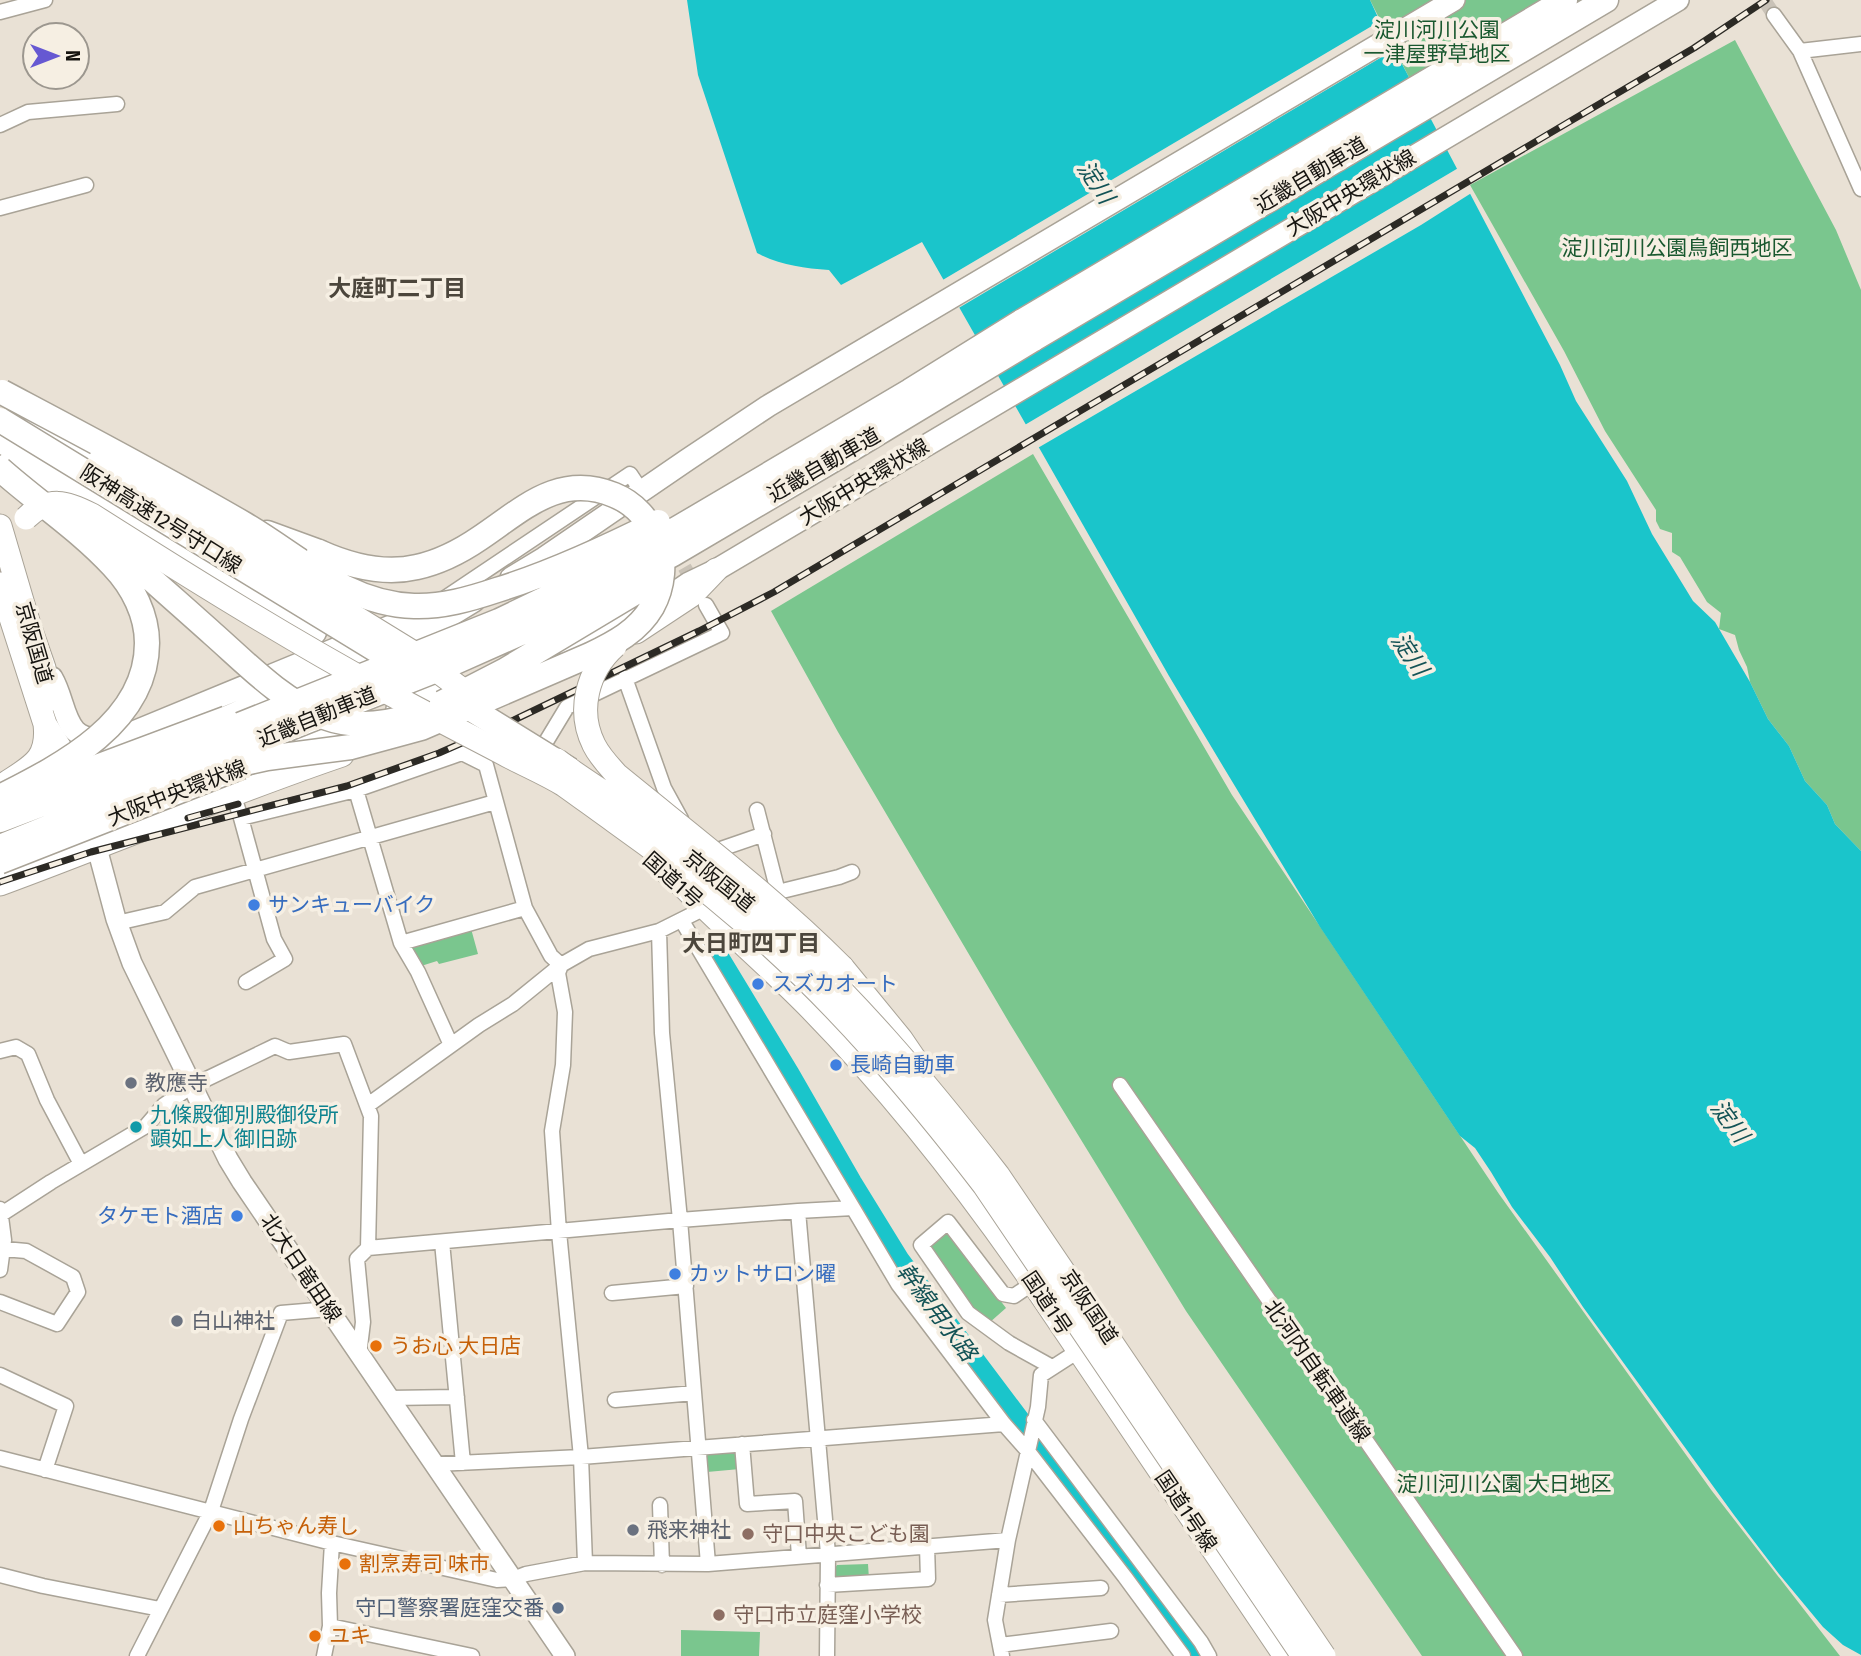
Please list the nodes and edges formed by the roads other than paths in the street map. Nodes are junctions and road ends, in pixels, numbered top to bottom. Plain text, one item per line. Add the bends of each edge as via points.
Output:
1 (45, 0) edge
2 (1454, 0) edge
3 (1564, 0) edge
4 (1606, 0) edge
5 (1678, 0) edge
6 (0, 12) edge
7 (1774, 15) tunnel mouth
8 (1861, 44) edge
9 (1800, 51) junction
10 (117, 104) dead end
11 (0, 125) edge
12 (86, 185) dead end
13 (1861, 189) edge
14 (0, 208) edge
15 (958, 360) junction
16 (0, 386) edge
17 (0, 391) edge
18 (0, 420) edge
19 (0, 433) edge
20 (57, 433) junction
21 (0, 440) edge
22 (848, 451) junction
23 (0, 459) edge
24 (0, 469) edge
25 (633, 478) dead end
26 (0, 526) edge
27 (246, 526) junction
28 (544, 558) junction
29 (716, 570) joint
30 (7, 577) edge
31 (706, 605) tunnel mouth
32 (423, 613) junction
33 (318, 625) junction
34 (611, 638) junction
35 (575, 643) junction
36 (44, 667) junction
37 (625, 678) junction
38 (45, 724) junction
39 (147, 728) junction
40 (67, 760) junction
41 (527, 774) junction
42 (566, 777) junction
43 (267, 780) junction
44 (146, 788) junction
45 (356, 790) junction
46 (1, 792) edge
47 (233, 794) junction
48 (81, 801) junction
49 (495, 802) junction
50 (757, 810) dead end
51 (241, 818) junction
52 (0, 820) edge
53 (764, 834) junction
54 (370, 836) junction
55 (0, 847) edge
56 (97, 848) junction
57 (707, 853) junction
58 (0, 863) edge
59 (254, 869) junction
60 (852, 872) dead end
61 (0, 884) edge
62 (722, 884) junction
63 (778, 892) junction
64 (525, 908) junction
65 (705, 908) junction
66 (682, 921) junction
67 (117, 923) junction
68 (659, 931) junction
69 (401, 943) junction
70 (561, 965) junction
71 (246, 982) dead end
72 (451, 1045) junction
73 (0, 1051) edge
74 (1120, 1085) dead end
75 (192, 1086) junction
76 (368, 1105) junction
77 (955, 1120) junction
78 (81, 1164) junction
79 (853, 1208) junction
80 (798, 1211) junction
81 (1, 1213) edge
82 (680, 1220) junction
83 (559, 1232) junction
84 (442, 1242) junction
85 (368, 1248) junction
86 (4, 1249) junction
87 (0, 1270) edge
88 (1033, 1283) junction
89 (686, 1286) junction
90 (612, 1293) dead end
91 (0, 1302) edge
92 (329, 1309) junction
93 (359, 1355) junction
94 (1080, 1360) junction
95 (1052, 1367) junction
96 (0, 1375) edge
97 (694, 1393) junction
98 (457, 1397) junction
99 (389, 1398) junction
100 (615, 1400) dead end
101 (1033, 1422) junction
102 (1004, 1424) junction
103 (817, 1438) junction
104 (743, 1444) junction
105 (699, 1448) junction
106 (1027, 1448) junction
107 (581, 1457) junction
108 (0, 1458) edge
109 (463, 1463) junction
110 (436, 1464) junction
111 (45, 1469) junction
112 (660, 1505) dead end
113 (211, 1511) junction
114 (1009, 1540) junction
115 (332, 1543) junction
116 (927, 1546) junction
117 (828, 1554) junction
118 (799, 1556) junction
119 (585, 1563) junction
120 (709, 1564) junction
121 (662, 1565) junction
122 (0, 1575) edge
123 (513, 1578) junction
124 (828, 1585) junction
125 (1101, 1588) dead end
126 (999, 1595) junction
127 (160, 1609) junction
128 (330, 1626) junction
129 (1111, 1631) dead end
130 (1001, 1650) edge
131 (137, 1656) edge
132 (324, 1656) edge
133 (472, 1656) edge
134 (565, 1656) edge
135 (827, 1656) edge
136 (1183, 1656) edge
137 (1209, 1656) edge
138 (1274, 1656) edge
139 (1284, 1656) edge
140 (1303, 1656) edge
141 (1324, 1656) edge
142 (1515, 1656) edge

1 - 6 street
2 - 28 main road via 768,406
3 - 15 highway, 近畿自動車道, bridge
4 - 22 highway, 近畿自動車道, bridge
5 - 29 main road, 大阪中央環状線
7 - 9 street
8 - 9 street
9 - 13 street
10 - 11 street via 28,112
12 - 14 street
15 - 27 highway, bridge via 905,383 638,532 568,564 462,600 415,606 372,599 335,584
15 - 52 highway, 近畿自動車道, bridge via 625,559 521,610
16 - 20 highway
17 - 27 highway, bridge
18 - 33 highway, 阪神高速12号守口線, bridge
19 - 20 highway, 京阪国道 via 8,426 29,423
20 - 42 highway, 京阪国道, bridge via 409,650
21 - 33 highway, 阪神高速12号守口線
22 - 23 highway, bridge via 734,531 504,671 412,716 369,724 339,721 292,701 60,499
22 - 44 highway, 近畿自動車道, bridge via 552,620
24 - 46 highway, bridge via 113,566 140,608 147,647 138,687 104,732 58,766
25 - 32 street
26 - 30 highway, 京阪国道
27 - 44 highway, bridge via 356,566 400,569 433,562 464,548 548,494 589,488 623,498 642,514 659,543 661,580 654,604 640,624 610,646 421,728 352,747 267,758
28 - 32 main road
28 - 46 main road, bridge via 430,628 226,717
29 - 34 highway via 692,595
30 - 36 highway, 京阪国道
30 - 38 highway, 京阪国道 via 9,634
30 - 42 highway, bridge via 26,518 54,503 76,507 386,692
31 - 37 street via 722,633
32 - 39 main road
33 - 42 highway, bridge
34 - 35 main road, 大阪中央環状線
34 - 48 main road via 527,630 477,639
34 - 77 highway, bridge via 586,704 589,733 605,762 773,902 842,967 901,1039
35 - 43 highway via 492,684
35 - 58 main road, 大阪中央環状線, bridge
36 - 39 main road via 71,727 82,736 96,740
36 - 40 highway, 京阪国道
37 - 41 street via 567,707
37 - 57 street via 672,806
38 - 40 highway, 京阪国道
38 - 46 highway via 43,754
39 - 40 main road
40 - 46 highway
40 - 48 highway, 京阪国道
41 - 43 highway, 国道1号 via 465,740 428,731 394,737
41 - 65 highway, 国道1号 via 644,853
42 - 77 highway, 京阪国道, bridge via 616,800 761,914 862,1013
42 - 140 highway, 京阪国道, bridge via 750,928 906,1087 1024,1242
43 - 47 highway, 国道1号
44 - 55 highway, 近畿自動車道, bridge
45 - 49 street via 462,753 486,765
45 - 51 street
45 - 54 street
47 - 51 street
47 - 56 highway, 国道1号
48 - 56 highway, 京阪国道
49 - 54 street
49 - 64 street
50 - 53 street
51 - 59 street
53 - 57 street
53 - 63 street
54 - 59 street
54 - 69 street
56 - 61 highway
56 - 67 main road, 北大日竜田線
57 - 62 street
59 - 67 street via 195,887 164,912
59 - 71 street via 274,939 285,959
60 - 63 street
62 - 63 street via 758,894
62 - 65 street
64 - 69 street
64 - 70 street via 551,956
65 - 66 street
65 - 88 highway, 国道1号 via 810,1008 896,1101
66 - 68 street
66 - 79 street
67 - 75 main road, 北大日竜田線
68 - 70 street via 589,949
68 - 82 street via 662,1033
69 - 72 street
70 - 72 street
70 - 83 street via 563,1065 552,1131
72 - 76 street
73 - 78 street via 16,1047 28,1054
74 - 142 street, 北河内自転車道線
75 - 76 street via 275,1046 289,1052 344,1044
75 - 78 street via 164,1105 146,1126
75 - 92 main road, 北大日竜田線 via 235,1170
76 - 85 street
77 - 141 highway, 京阪国道, bridge via 1047,1245
78 - 81 street
79 - 80 street
79 - 102 street via 898,1284
80 - 82 street
80 - 103 street
81 - 86 street
82 - 83 street
82 - 89 street
83 - 84 street
83 - 107 street
84 - 85 street
84 - 98 street
85 - 93 street via 357,1259 363,1322
86 - 87 street
86 - 91 street via 26,1251 73,1277 78,1292 57,1324
88 - 94 highway, 国道1号
88 - 95 street via 1014,1296 1003,1294 948,1222 920,1244 968,1313
89 - 90 street
89 - 97 street
92 - 93 main road, 北大日竜田線
92 - 113 street via 281,1313
93 - 99 main road, 北大日竜田線
94 - 95 street
94 - 138 street via 1080,1370
94 - 139 highway, 国道1号線
95 - 101 street via 1041,1375
96 - 111 street via 65,1406
97 - 100 street
97 - 105 street
98 - 99 street
98 - 109 street
99 - 110 main road, 北大日竜田線
101 - 106 street
101 - 137 street
102 - 103 street
102 - 106 street
103 - 104 street
103 - 117 street
104 - 105 street
104 - 118 street via 747,1504 795,1501
105 - 107 street
105 - 120 street
106 - 114 street
106 - 136 street
107 - 109 street
107 - 119 street
108 - 111 street
109 - 110 street
110 - 123 main road, 北大日竜田線
111 - 113 street
112 - 121 street
113 - 115 street
113 - 127 street
114 - 116 street
114 - 126 street
115 - 123 street via 497,1580
115 - 128 street
116 - 117 street
116 - 124 street via 928,1579
117 - 118 street
117 - 124 street
118 - 120 street
119 - 121 street
119 - 123 street
120 - 121 street
122 - 127 street
123 - 134 main road, 北大日竜田線
124 - 135 street
125 - 126 street
126 - 130 street via 995,1620
127 - 131 street
128 - 132 street
128 - 133 street
129 - 130 street

